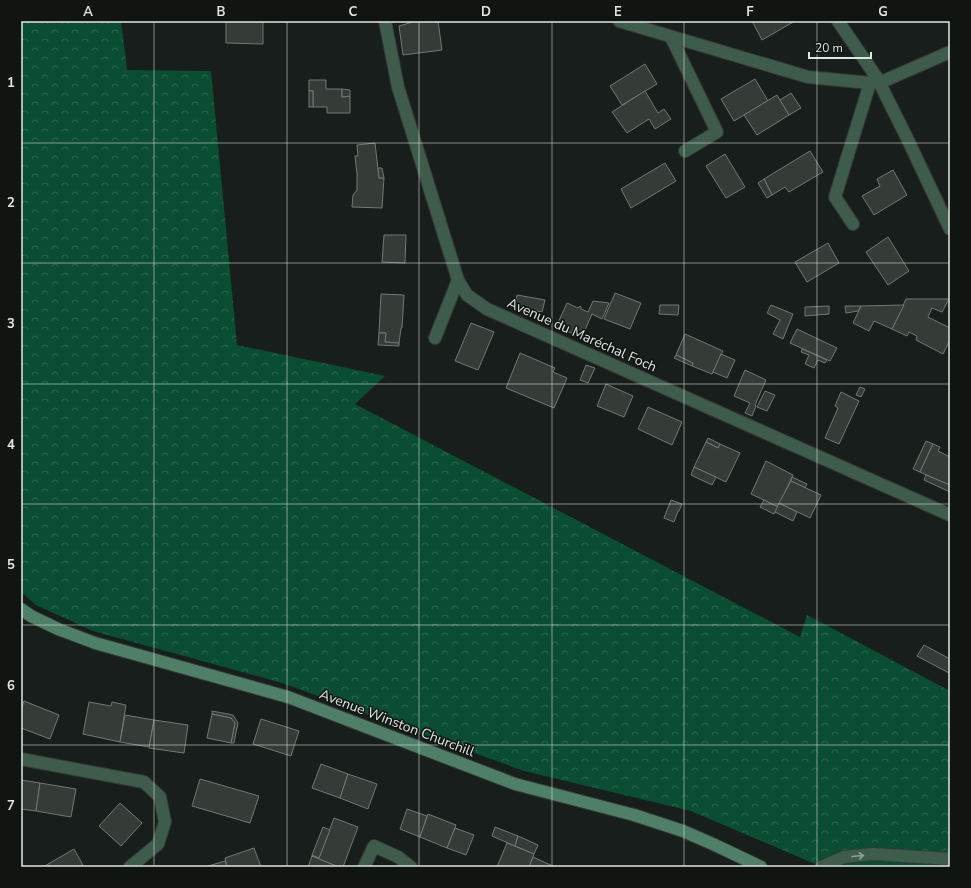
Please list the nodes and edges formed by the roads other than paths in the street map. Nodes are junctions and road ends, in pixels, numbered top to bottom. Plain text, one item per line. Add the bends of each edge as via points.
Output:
1 (385, 21) edge
2 (619, 21) edge
3 (838, 21) edge
4 (671, 37) junction
5 (950, 52) edge
6 (875, 81) junction
7 (685, 152) dead end
8 (853, 224) dead end
9 (950, 229) edge
10 (458, 280) junction
11 (435, 338) dead end
12 (950, 515) edge
13 (21, 609) edge
14 (21, 759) edge
15 (950, 859) edge
16 (130, 867) edge
17 (364, 867) edge
18 (411, 867) edge
19 (761, 867) edge
20 (821, 867) edge

1 - 10 street, Avenue du Maréchal Foch via 398,87
2 - 4 street
3 - 6 street
4 - 6 street via 808,77
4 - 7 street via 717,132
5 - 6 street
6 - 8 street via 835,197
6 - 9 street via 906,136
10 - 11 street
10 - 12 street, Avenue du Maréchal Foch via 467,295 487,309
13 - 19 main road, Avenue Winston Churchill via 58,629 95,643 288,697 515,784 634,815 683,831
14 - 16 street via 144,782 160,797 165,822 158,844
20 -> 15 street via 844,857 873,854
17 - 18 street via 374,846 398,857

